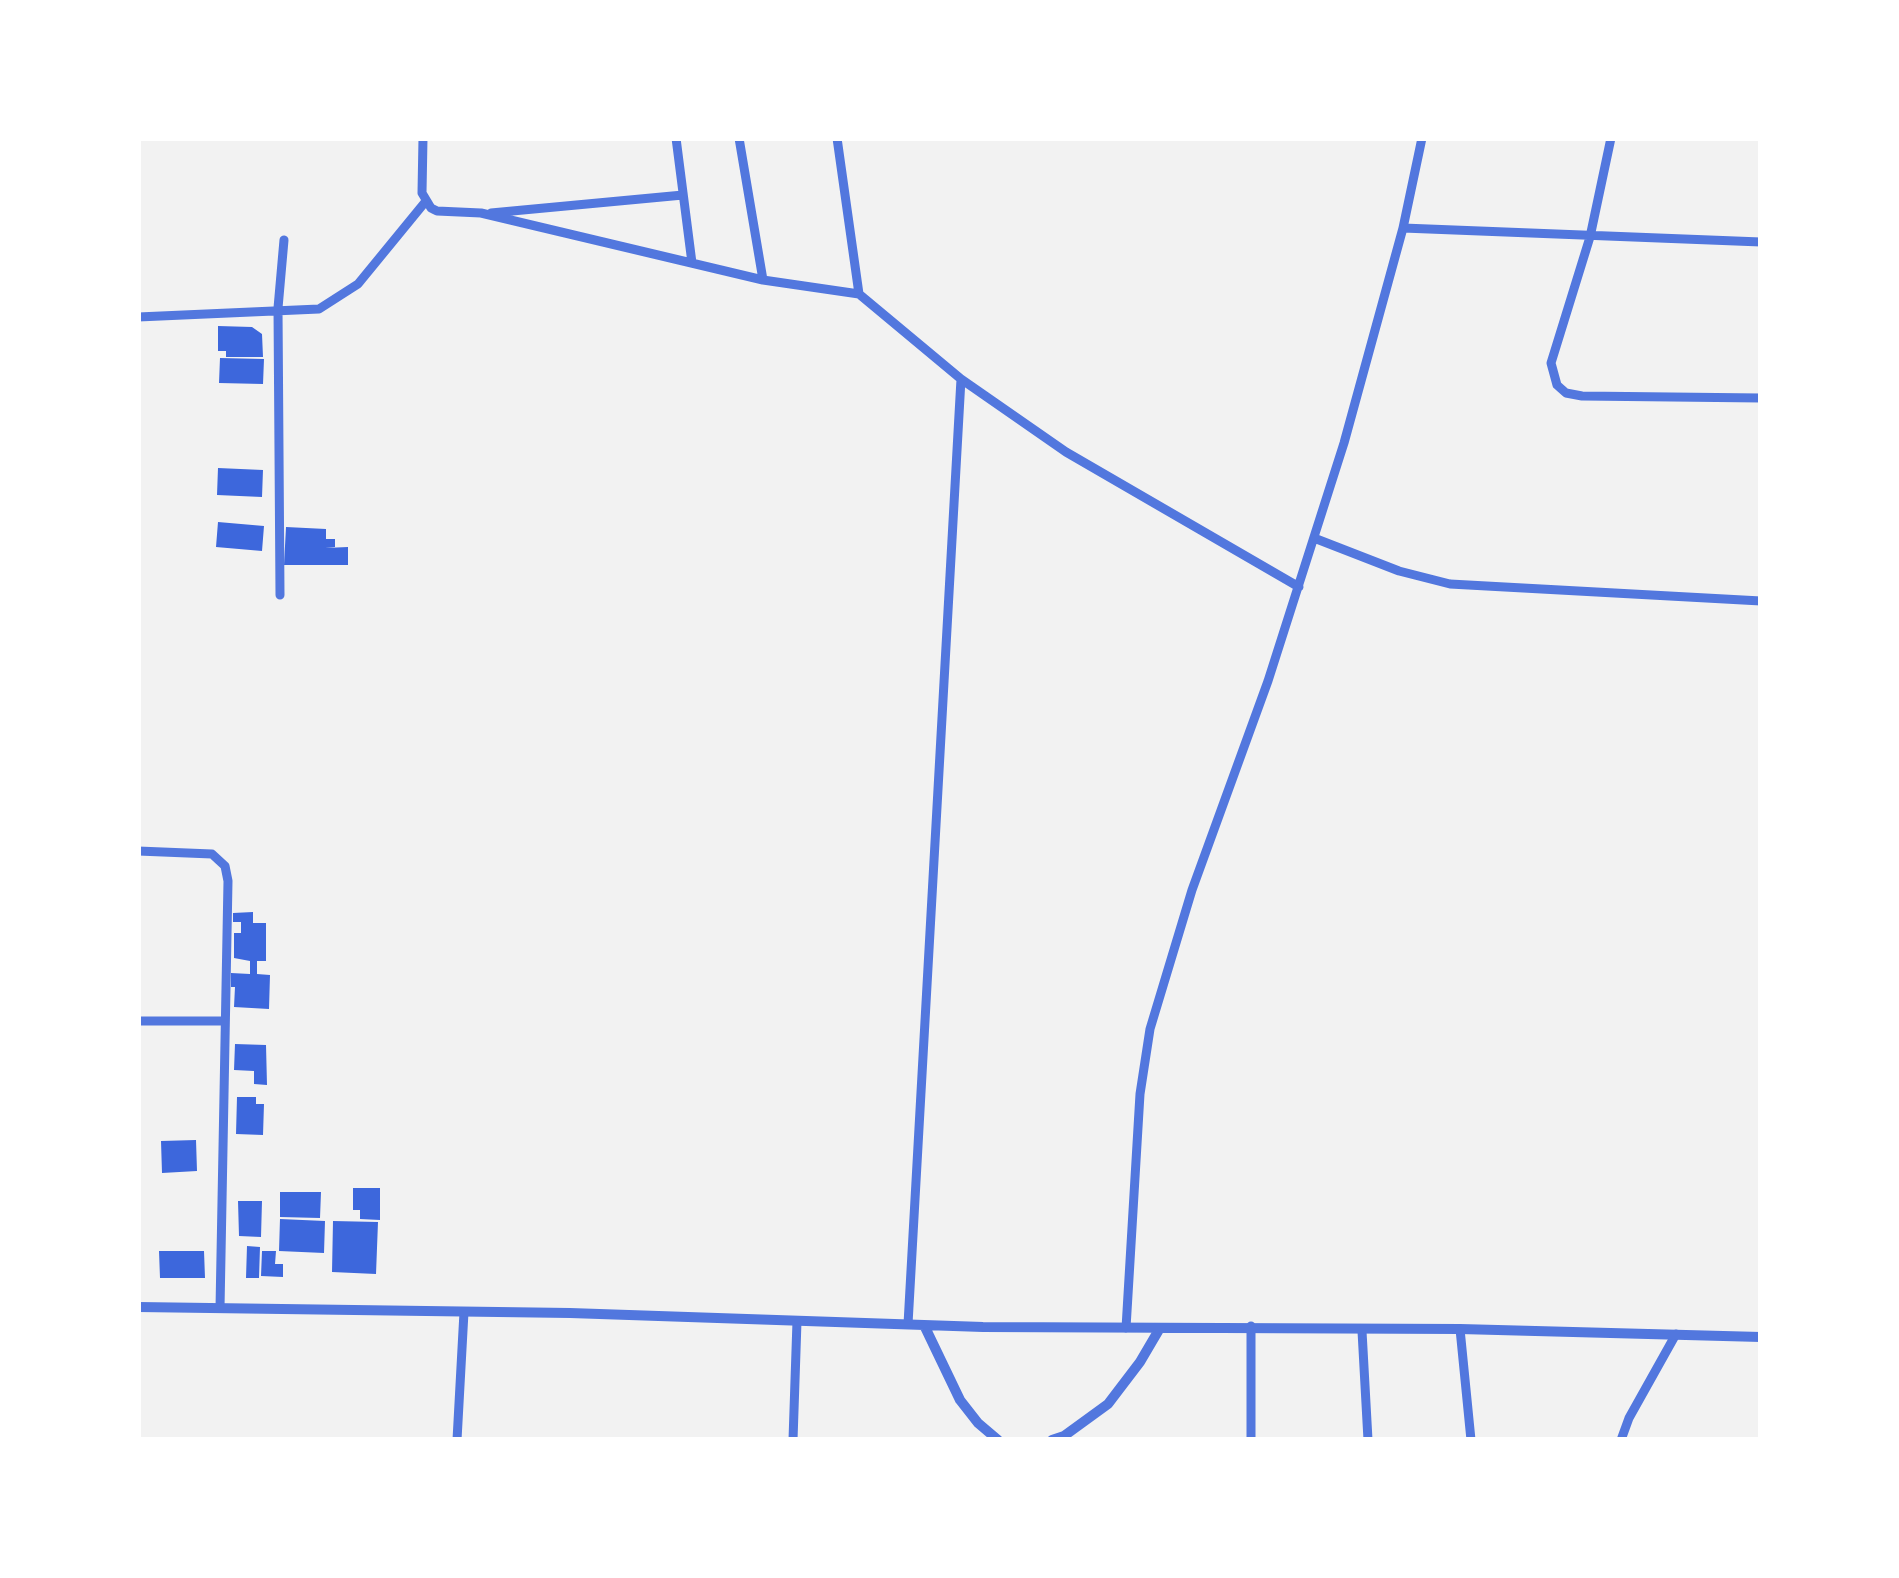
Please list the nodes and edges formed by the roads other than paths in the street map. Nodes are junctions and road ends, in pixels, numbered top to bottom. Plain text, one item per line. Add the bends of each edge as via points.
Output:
1 (423, 138) edge
2 (676, 138) edge
3 (739, 138) edge
4 (837, 138) edge
5 (1422, 138) edge
6 (1611, 138) edge
7 (683, 195) junction
8 (426, 201) junction
9 (481, 213) junction
10 (1402, 228) junction
11 (1590, 237) junction
12 (284, 240) dead end
13 (1761, 242) edge
14 (692, 262) junction
15 (763, 280) junction
16 (859, 295) junction
17 (278, 308) junction
18 (138, 317) edge
19 (962, 379) junction
20 (1761, 398) edge
21 (1315, 538) junction
22 (1299, 587) junction
23 (280, 595) dead end
24 (1761, 601) edge
25 (138, 851) edge
26 (138, 1021) edge
27 (224, 1021) junction
28 (138, 1307) edge
29 (220, 1308) junction
30 (464, 1312) junction
31 (797, 1321) junction
32 (908, 1324) junction
33 (924, 1325) junction
34 (1251, 1326) junction
35 (1126, 1328) junction
36 (1160, 1328) junction
37 (1460, 1329) junction
38 (1362, 1331) junction
39 (1676, 1334) junction
40 (1761, 1336) edge
41 (457, 1440) edge
42 (794, 1440) edge
43 (998, 1440) edge
44 (1052, 1440) edge
45 (1251, 1440) edge
46 (1368, 1440) edge
47 (1471, 1440) edge
48 (1622, 1440) edge

1 - 8 street
2 - 7 street
3 - 15 street
4 - 16 street
5 - 10 street
6 - 11 street
7 - 9 street
7 - 14 street
8 - 9 street via 437,211
8 - 17 street via 346,295 310,312
9 - 14 street
10 - 11 street
10 - 21 street
11 - 13 street
11 - 20 street via 1551,363 1557,385 1582,396
12 - 17 street
14 - 15 street
15 - 16 street
16 - 19 street
17 - 18 street
17 - 23 street
19 - 22 street via 1107,477
19 - 32 street
21 - 22 street
21 - 24 street via 1450,584
22 - 35 street via 1150,1029
25 - 27 street via 212,854 224,866
26 - 27 street
27 - 29 street
28 - 29 street
29 - 30 street
30 - 31 street
30 - 41 street
31 - 32 street
31 - 42 street
32 - 33 street
33 - 35 street
33 - 43 street via 960,1400
34 - 36 street
34 - 38 street
34 - 45 street
35 - 36 street
36 - 44 street via 1108,1404
37 - 38 street
37 - 39 street
37 - 47 street
38 - 46 street
39 - 40 street
39 - 48 street

